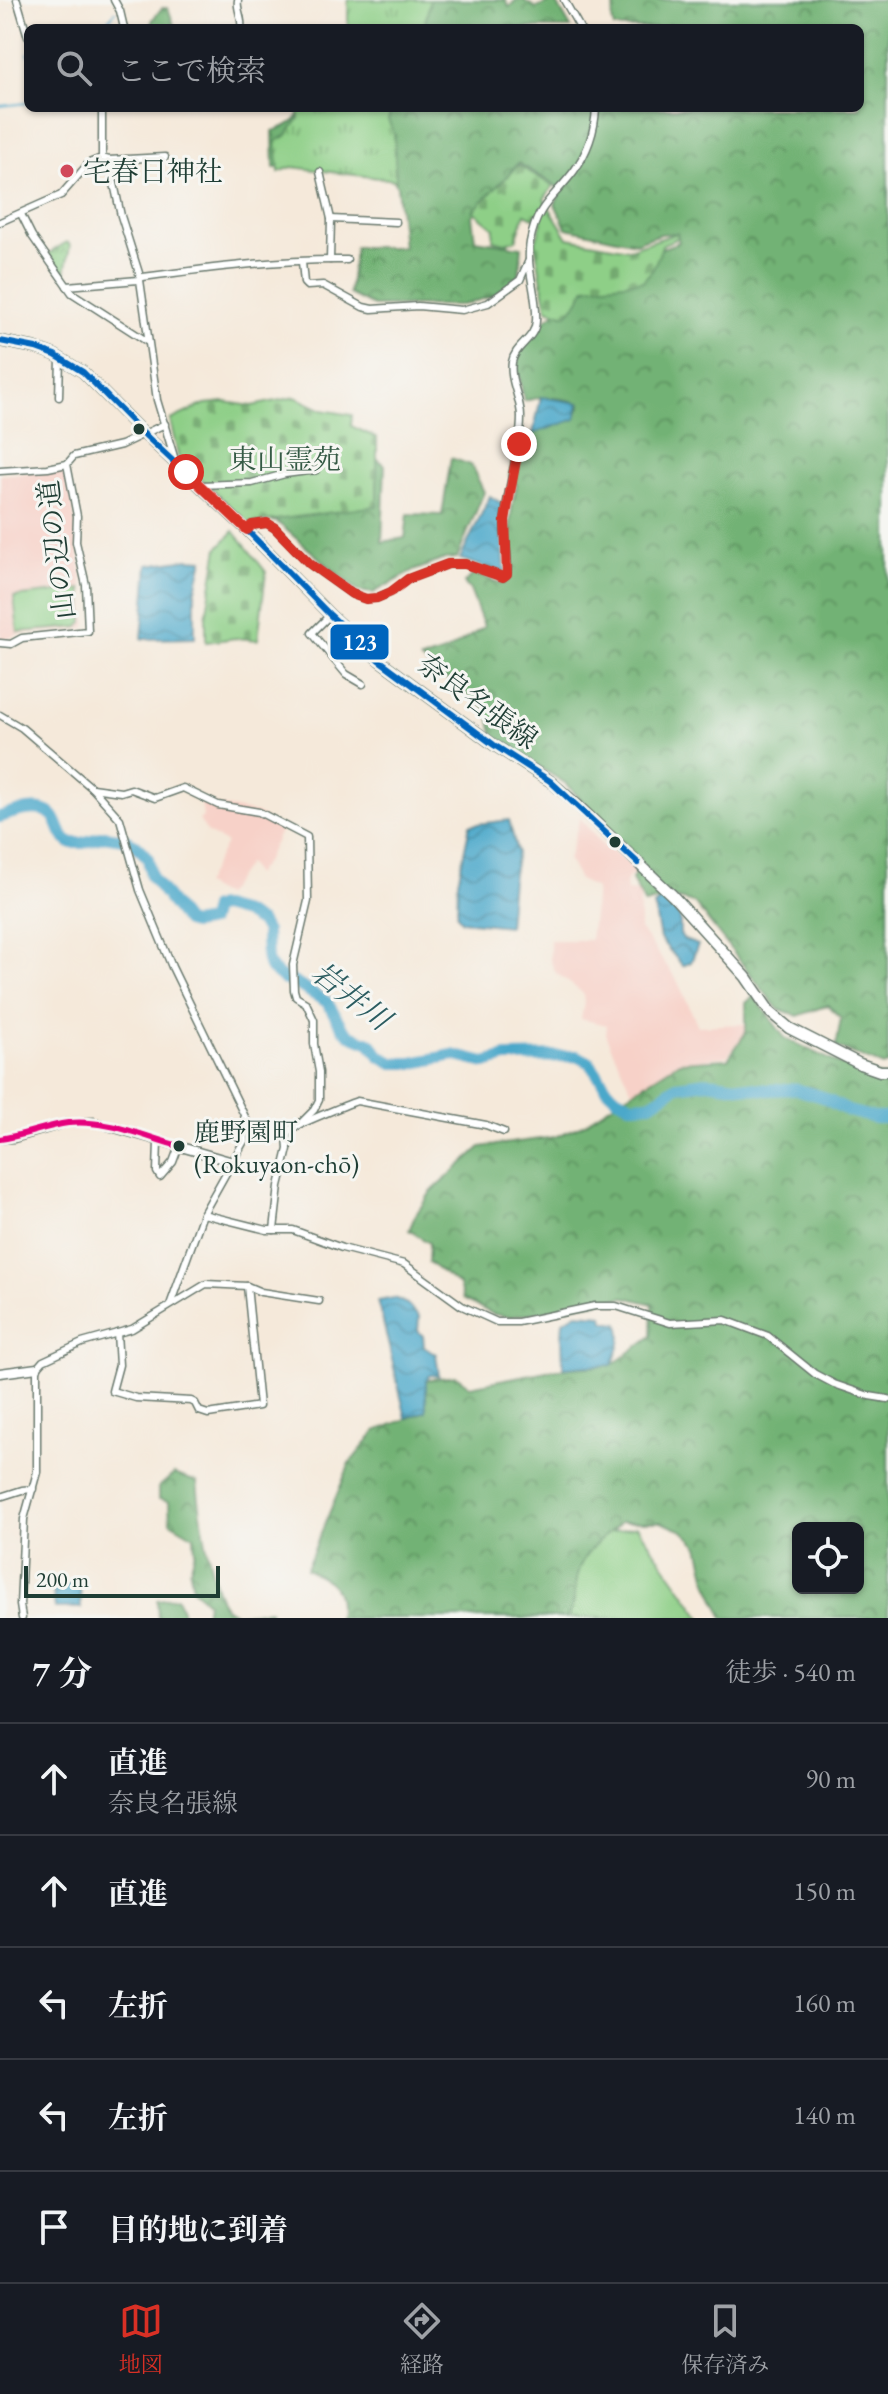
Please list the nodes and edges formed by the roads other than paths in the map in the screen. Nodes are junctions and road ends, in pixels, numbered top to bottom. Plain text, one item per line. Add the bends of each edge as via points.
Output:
1 (17, 0) edge
2 (238, 0) edge
3 (564, 0) edge
4 (24, 24) edge
5 (242, 24) edge
6 (578, 24) edge
7 (102, 112) edge
8 (596, 112) edge
9 (165, 157) dead end
10 (106, 159) junction
11 (320, 172) dead end
12 (21, 214) junction
13 (331, 219) junction
14 (0, 222) edge
15 (396, 222) dead end
16 (330, 260) junction
17 (347, 260) dead end
18 (529, 260) junction
19 (302, 262) junction
20 (140, 279) junction
21 (67, 286) junction
22 (0, 341) edge
23 (148, 342) junction
24 (60, 358) junction
25 (59, 397) dead end
26 (165, 424) junction
27 (145, 435) junction
28 (176, 463) junction
29 (67, 464) junction
30 (316, 470) dead end
31 (0, 471) edge
32 (201, 485) junction
33 (247, 530) junction
34 (330, 615) junction
35 (0, 643) edge
36 (363, 684) dead end
37 (0, 715) edge
38 (92, 788) junction
39 (888, 1071) edge
40 (298, 1126) junction
41 (246, 1127) junction
42 (504, 1132) dead end
43 (287, 1136) junction
44 (0, 1139) edge
45 (158, 1141) junction
46 (179, 1146) junction
47 (233, 1162) junction
48 (203, 1214) junction
49 (274, 1230) junction
50 (247, 1286) junction
51 (319, 1301) dead end
52 (170, 1305) junction
53 (117, 1333) junction
54 (37, 1368) junction
55 (0, 1373) edge
56 (888, 1399) edge
57 (33, 1489) junction
58 (0, 1497) edge
59 (22, 1618) edge

1 - 4 street
2 - 5 street
3 - 6 street
7 - 10 street
8 - 18 street via 588,146 535,223
9 - 10 street
10 - 12 street via 89,163 61,195
10 - 20 street
11 - 13 street
12 - 14 street
12 - 21 street
13 - 15 street
13 - 16 street
16 - 17 street
16 - 19 street
18 - 19 street via 520,280 488,303 457,310 363,307 323,285 307,286
18 - 33 street via 537,320 512,364 521,426 505,520 507,574 448,564 366,599 310,564 267,523
19 - 20 street
20 - 21 street
20 - 23 street
21 - 23 street
22 - 24 main road, 奈良名張線
23 - 26 street
24 - 25 street
24 - 27 main road, 奈良名張線 via 83,372
26 - 27 street
26 - 28 street
27 - 28 main road, 奈良名張線
27 - 29 street via 74,456
28 - 32 main road, 奈良名張線
29 - 31 street
29 - 35 street, 山の辺の道 via 88,631
30 - 32 street via 252,483
32 - 33 main road, 奈良名張線
33 - 34 main road, 奈良名張線
34 - 36 street via 312,633 346,674
34 - 39 main road, 奈良名張線 via 379,660 576,804 673,896 779,1020 860,1064
37 - 38 street
38 - 40 street via 131,789 155,798 183,788 218,805 259,812 307,837 308,901 293,965 294,990 314,1020 319,1100
38 - 41 street via 120,819 140,890
40 - 42 street via 357,1101
40 - 43 street
41 - 43 street
41 - 47 street
43 - 49 street
44 - 45 street via 94,1122
45 - 46 street
45 - 46 street via 160,1177
46 - 47 street
47 - 48 street
48 - 49 street
48 - 52 street
49 - 56 street via 293,1230 404,1264 462,1306 497,1322 595,1306 616,1306 670,1323 725,1320 768,1336 834,1384
50 - 51 street
50 - 52 street via 206,1284
50 - 53 street via 259,1406 208,1414 191,1401 112,1391 119,1365
52 - 53 street
53 - 54 street via 82,1343
54 - 55 street
54 - 57 street
57 - 58 street
57 - 59 street via 24,1519

